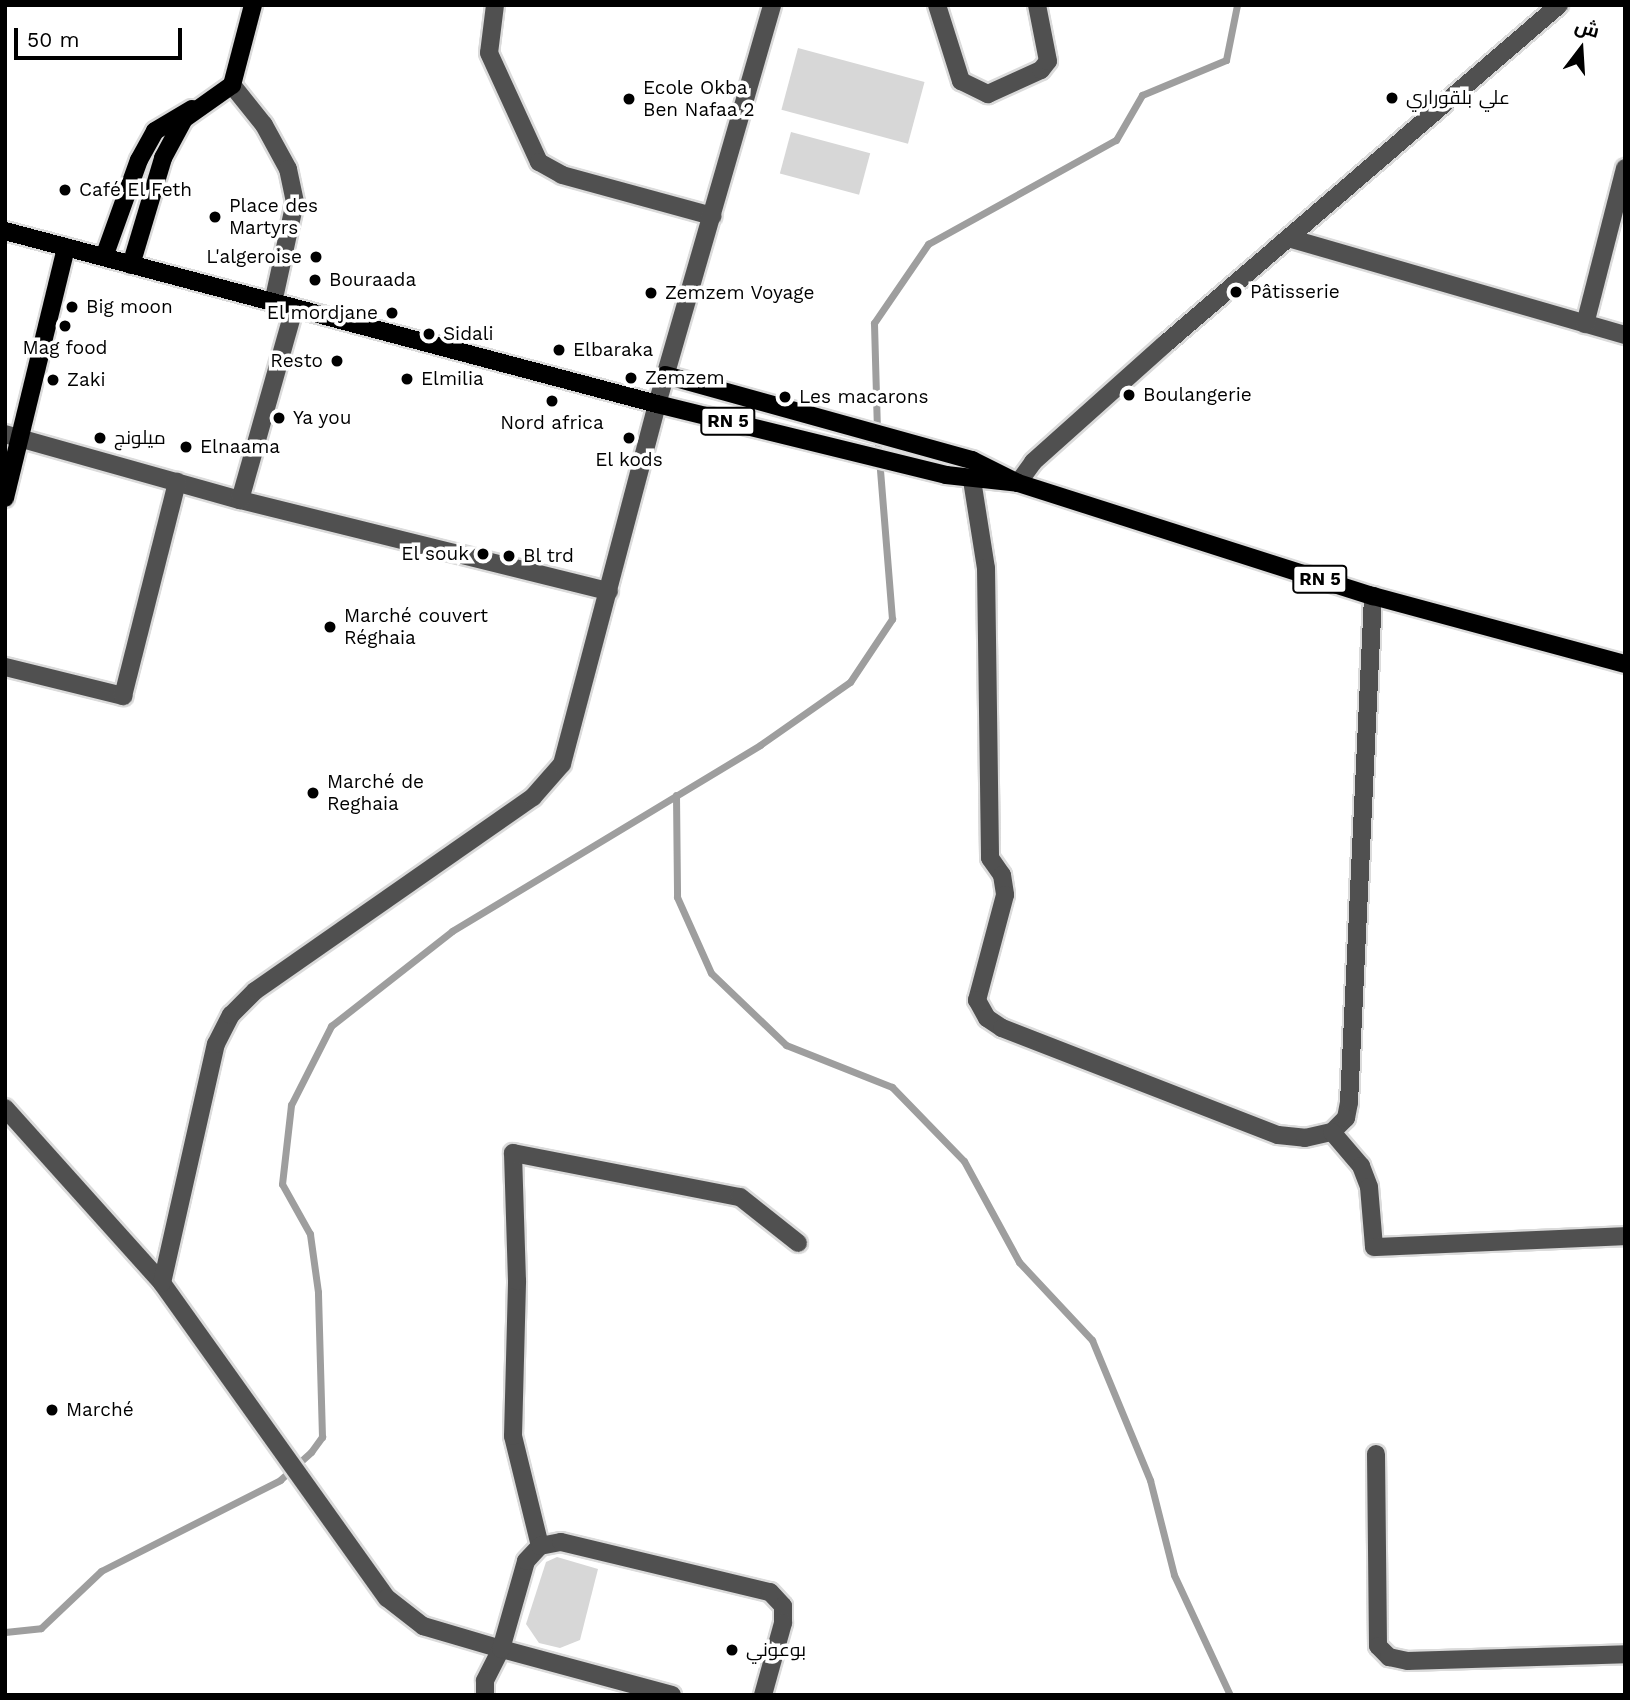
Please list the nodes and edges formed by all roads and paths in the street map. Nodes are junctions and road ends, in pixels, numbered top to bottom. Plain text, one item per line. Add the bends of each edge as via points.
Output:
1 (253, 5) edge
2 (495, 5) edge
3 (772, 5) edge
4 (937, 5) edge
5 (1037, 5) edge
6 (1559, 5) edge
7 (232, 85) junction
8 (201, 105) junction
9 (1625, 168) edge
10 (712, 216) junction
11 (5, 231) edge
12 (1292, 239) junction
13 (66, 247) junction
14 (104, 257) junction
15 (131, 265) junction
16 (274, 303) junction
17 (294, 309) junction
18 (1585, 324) junction
19 (1625, 335) edge
20 (665, 375) junction
21 (657, 404) junction
22 (13, 436) edge
23 (972, 480) junction
24 (177, 482) junction
25 (1018, 483) junction
26 (5, 498) edge
27 (240, 500) junction
28 (609, 591) junction
29 (1373, 596) junction
30 (1625, 664) edge
31 (5, 667) edge
32 (5, 1108) edge
33 (1332, 1132) junction
34 (1625, 1236) edge
35 (798, 1243) dead end
36 (162, 1283) junction
37 (1376, 1454) dead end
38 (540, 1546) junction
39 (501, 1649) junction
40 (1625, 1654) edge
41 (485, 1695) edge
42 (672, 1695) edge
43 (762, 1695) edge

1 - 7 main road
2 - 10 street via 489,52 539,162 562,175
3 - 10 street
4 - 5 street via 961,81 988,94 1041,70 1048,61
6 - 12 street
7 - 8 main road
7 - 16 street via 264,125 288,169 295,202
8 - 14 main road via 155,131 139,160
8 - 15 main road via 184,119 163,158
9 - 18 street
10 - 20 street
11 - 13 main road, RN 5
12 - 18 street
12 - 25 street via 1043,453
13 - 14 main road, RN 5
13 - 22 main road
14 - 15 main road, RN 5
15 - 16 main road, RN 5
16 - 17 main road, RN 5
17 - 21 main road, RN 5
17 - 27 street
18 - 19 street
20 - 21 street
20 - 25 main road, RN 5 via 931,448 982,464
21 - 23 main road, RN 5
21 - 28 street
22 - 24 street
22 - 26 main road
23 - 25 main road, RN 5
23 - 33 street via 986,568 990,859 1002,875 1005,895 977,1000 986,1018 1278,1136 1305,1138
24 - 27 street
24 - 31 street via 123,695
25 - 29 main road, RN 5
27 - 28 street
28 - 36 street via 568,751 554,776 533,796 255,991 231,1015 216,1044
29 - 30 main road, RN 5
29 - 33 street via 1349,1102 1346,1118
32 - 36 street
33 - 34 street via 1361,1166 1369,1187 1374,1247
35 - 38 street via 740,1197 513,1153 517,1281 513,1436
36 - 39 street via 404,1615 439,1632
37 - 40 street via 1378,1646 1389,1657 1408,1661
38 - 39 street via 526,1560
38 - 43 street via 561,1542 770,1592 783,1606 783,1623
39 - 41 street via 485,1681
39 - 42 street

